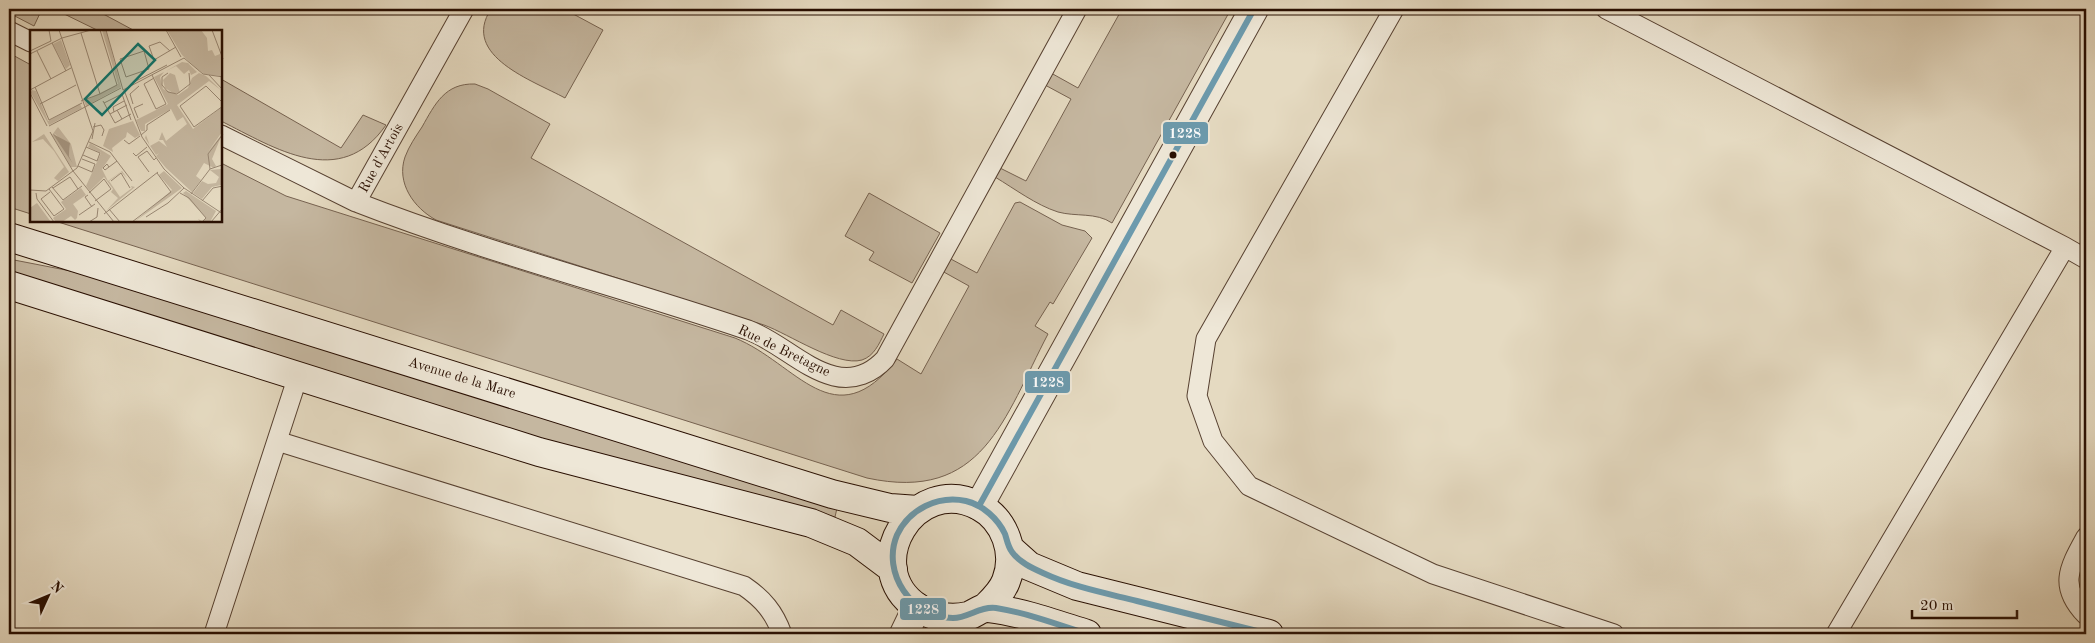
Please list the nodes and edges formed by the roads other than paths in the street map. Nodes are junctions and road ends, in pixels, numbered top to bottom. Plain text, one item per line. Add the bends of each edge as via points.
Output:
1 (464, 9) edge
2 (1077, 9) edge
3 (1254, 9) edge
4 (1394, 9) edge
5 (1606, 9) edge
6 (9, 31) edge
7 (30, 42) edge
8 (222, 135) edge
9 (356, 202) junction
10 (9, 237) edge
11 (2064, 247) junction
12 (2086, 259) edge
13 (9, 285) edge
14 (298, 376) junction
15 (277, 440) junction
16 (979, 506) junction
17 (918, 510) junction
18 (2086, 537) edge
19 (1010, 549) junction
20 (893, 569) junction
21 (917, 608) junction
22 (986, 608) junction
23 (2086, 615) edge
24 (214, 634) edge
25 (782, 634) edge
26 (904, 634) edge
27 (1087, 634) edge
28 (1269, 634) edge
29 (1614, 634) edge
30 (1836, 634) edge

1 - 9 lane, Rue d'Artois
2 - 9 lane, Rue de Bretagne via 885,359 874,370 852,378 834,376 814,367 750,331 412,224
3 - 16 street
4 - 29 lane via 1206,339 1198,396 1213,441 1248,486 1433,574
5 - 11 lane
6 - 7 lane
8 - 9 lane, Rue d'Artois
10 - 17 street, Avenue de la Mare via 832,494 890,508
11 - 12 lane
11 - 30 lane
13 - 14 street, Avenue de la Mare
14 - 15 lane
14 - 20 street, Avenue de la Mare via 539,452 811,523 857,542
15 - 24 lane
15 - 25 lane via 744,586 768,606
16 - 17 street, Avenue de la Mare via 941,500
16 - 19 street via 999,524
17 - 20 street, Avenue de la Mare via 905,521 896,536 892,552
18 - 23 lane via 2069,572 2068,589
19 - 22 street via 1006,582
19 - 28 street via 1029,566 1078,586
20 - 21 street, Avenue de la Mare via 897,584
21 - 22 street via 951,618 969,616
21 - 26 street
22 - 27 street

